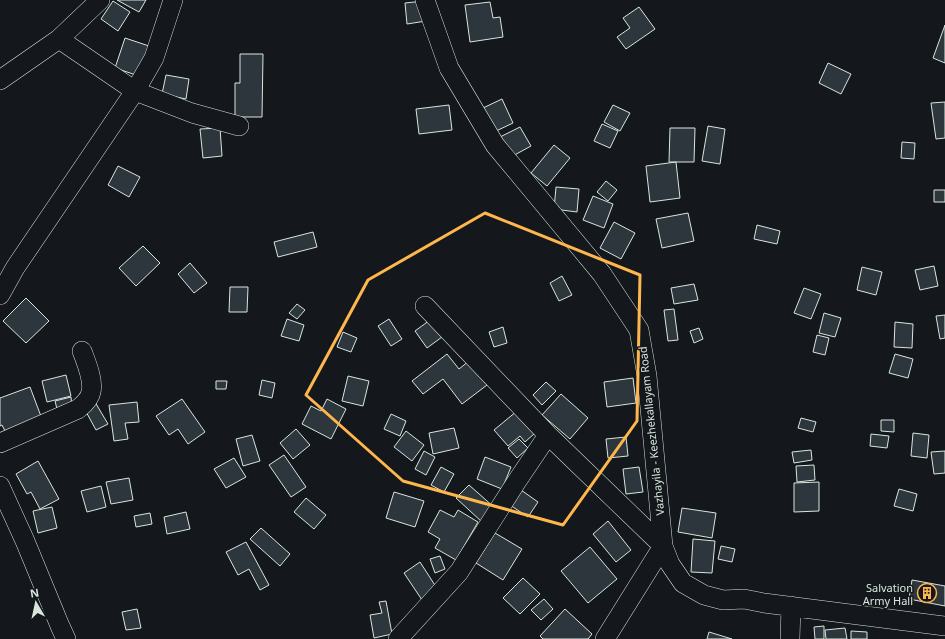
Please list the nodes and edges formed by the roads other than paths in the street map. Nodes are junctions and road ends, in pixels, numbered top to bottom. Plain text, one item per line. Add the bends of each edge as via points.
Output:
1 (100, 0) edge
2 (173, 0) edge
3 (425, 0) edge
4 (59, 39) junction
5 (0, 80) edge
6 (135, 91) junction
7 (239, 126) dead end
8 (0, 295) edge
9 (425, 306) dead end
10 (82, 351) dead end
11 (548, 435) junction
12 (0, 443) edge
13 (0, 486) edge
14 (662, 546) junction
15 (792, 606) junction
16 (945, 626) edge
17 (66, 639) edge
18 (398, 639) edge
19 (605, 639) edge
20 (790, 639) edge

1 - 4 street
2 - 6 street via 154,58
3 - 14 street, Vazhayila - Keezhekallayam Road via 449,68 495,145 602,274 639,330 647,376
4 - 5 street
4 - 6 street
6 - 7 street via 192,113
6 - 8 street via 15,268
9 - 11 street
10 - 12 street via 91,377 91,392 84,404 78,409
11 - 14 street
11 - 18 street via 458,572
13 - 17 street
14 - 15 street, Vazhayila - Keezhekallayam Road via 670,564 684,583 704,595 723,600 744,599
14 - 19 street
15 - 16 street, Vazhayila - Keezhekallayam Road
15 - 20 street

